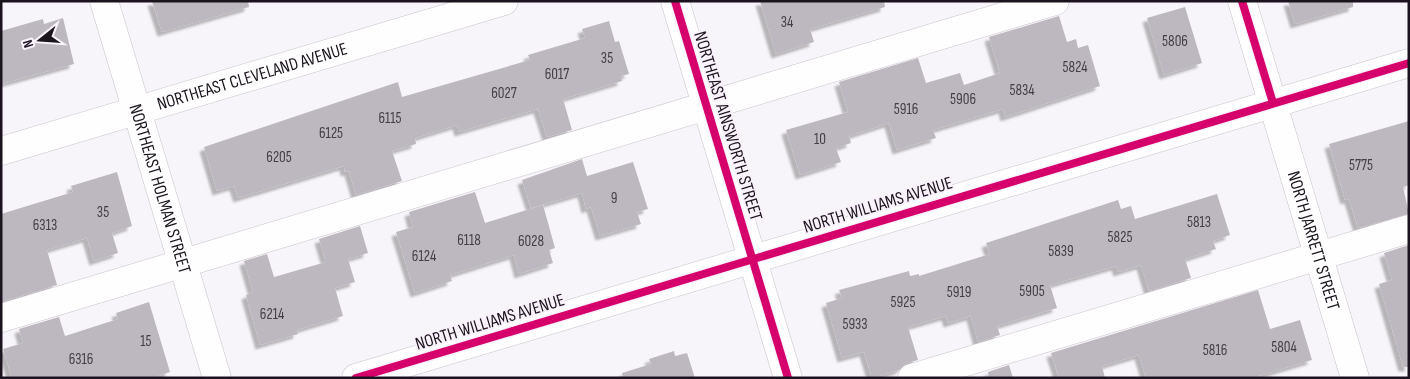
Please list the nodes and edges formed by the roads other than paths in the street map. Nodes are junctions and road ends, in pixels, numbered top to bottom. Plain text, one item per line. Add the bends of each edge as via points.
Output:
1 (104, 1) edge
2 (504, 1) edge
3 (675, 1) edge
4 (1055, 1) edge
5 (1242, 1) edge
6 (1409, 63) edge
7 (1273, 103) junction
8 (707, 107) junction
9 (136, 111) junction
10 (1, 151) edge
11 (1409, 229) edge
12 (1319, 256) junction
13 (752, 258) junction
14 (182, 263) junction
15 (1, 318) edge
16 (217, 378) edge
17 (356, 378) edge
18 (788, 378) edge
19 (912, 378) edge
20 (1355, 378) edge

1 - 9 street, NORTHEAST HOLMAN STREET
2 - 9 street, NORTHEAST CLEVELAND AVENUE
3 - 8 street, NORTHEAST AINSWORTH STREET
4 - 8 street
5 - 7 street, NORTH JARRETT STREET
6 - 7 street, NORTH WILLIAMS AVENUE
7 - 12 street, NORTH JARRETT STREET
7 - 13 street, NORTH WILLIAMS AVENUE
8 - 13 street, NORTHEAST AINSWORTH STREET
8 - 14 street
9 - 10 street, NORTHEAST CLEVELAND AVENUE
9 - 14 street, NORTHEAST HOLMAN STREET
11 - 12 street
12 - 19 street
12 - 20 street, NORTH JARRETT STREET
13 - 17 street, NORTH WILLIAMS AVENUE
13 - 18 street, NORTHEAST AINSWORTH STREET
14 - 15 street
14 - 16 street, NORTHEAST HOLMAN STREET

